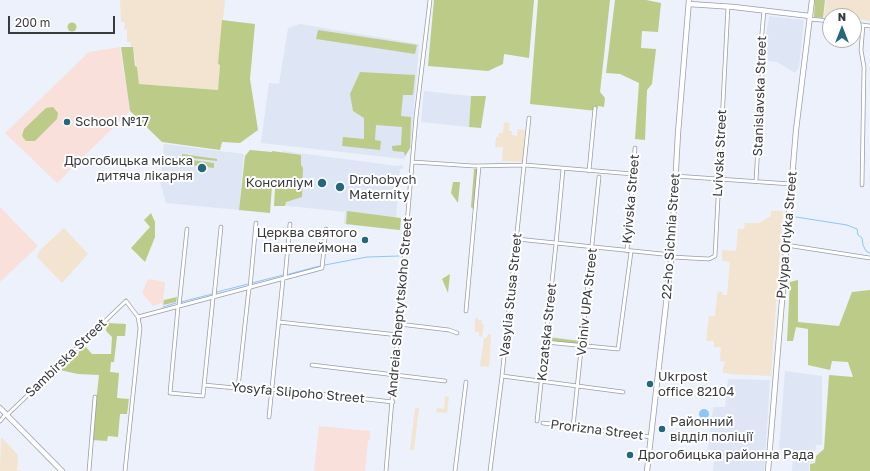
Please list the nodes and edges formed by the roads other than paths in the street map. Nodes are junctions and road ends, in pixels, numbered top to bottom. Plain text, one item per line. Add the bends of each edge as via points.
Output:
1 (430, 0) edge
2 (812, 0) edge
3 (688, 1) edge
4 (728, 6) junction
5 (764, 10) junction
6 (810, 18) junction
7 (822, 20) edge
8 (863, 25) joint
9 (870, 26) edge
10 (595, 108) dead end
11 (528, 118) dead end
12 (635, 148) dead end
13 (413, 162) junction
14 (479, 166) junction
15 (525, 166) junction
16 (563, 169) junction
17 (589, 171) junction
18 (633, 174) junction
19 (675, 176) junction
20 (599, 177) dead end
21 (719, 179) junction
22 (756, 181) junction
23 (791, 184) junction
24 (862, 185) dead end
25 (256, 223) dead end
26 (290, 224) dead end
27 (221, 227) dead end
28 (326, 228) dead end
29 (186, 229) dead end
30 (517, 239) junction
31 (556, 244) junction
32 (786, 245) junction
33 (592, 248) junction
34 (627, 251) junction
35 (631, 252) junction
36 (671, 256) junction
37 (870, 258) edge
38 (284, 279) junction
39 (249, 288) junction
40 (213, 297) junction
41 (178, 306) junction
42 (466, 311) dead end
43 (138, 317) junction
44 (279, 322) junction
45 (399, 324) junction
46 (458, 333) dead end
47 (398, 335) junction
48 (545, 342) junction
49 (582, 346) junction
50 (312, 365) dead end
51 (394, 375) junction
52 (502, 376) junction
53 (445, 381) dead end
54 (541, 381) junction
55 (466, 382) dead end
56 (204, 385) junction
57 (578, 387) junction
58 (238, 388) junction
59 (272, 390) junction
60 (623, 392) dead end
61 (95, 397) dead end
62 (392, 402) junction
63 (0, 408) edge
64 (7, 415) junction
65 (269, 417) dead end
66 (0, 421) edge
67 (537, 421) dead end
68 (542, 423) dead end
69 (573, 427) junction
70 (651, 437) junction
71 (62, 471) edge
72 (89, 471) edge
73 (125, 471) edge
74 (386, 471) edge
75 (455, 471) edge
76 (490, 471) edge
77 (647, 471) edge
78 (768, 471) edge

1 - 13 street, Andreia Sheptytskoho Street via 416,113
2 - 6 street, Pylypa Orlyka Street
3 - 4 street
3 - 19 street, 22-ho Sichnia Street
4 - 5 street
4 - 21 street, Lvivska Street
5 - 6 street
5 - 22 street, Stanislavska Street
6 - 7 street
6 - 23 street, Pylypa Orlyka Street
8 - 9 street
8 - 24 street
10 - 17 street
11 - 15 street, Vasylia Stusa Street
12 - 18 street, Kyivska Street
13 - 14 street
13 - 45 street, Andreia Sheptytskoho Street
14 - 15 street
14 - 42 street
15 - 16 street
15 - 30 street, Vasylia Stusa Street
16 - 17 street
16 - 31 street, Kozatska Street
17 - 18 street
18 - 34 street, Kyivska Street
19 - 21 street
19 - 36 street, 22-ho Sichnia Street
20 - 33 street, Voiniv UPA Street
21 - 22 street
21 - 36 street, Lvivska Street via 715,256 709,259
22 - 23 street
23 - 32 street, Pylypa Orlyka Street
25 - 39 street
26 - 38 street
27 - 40 street
28 - 38 street via 322,268
29 - 41 street
30 - 31 street
30 - 52 street, Vasylia Stusa Street
31 - 33 street
31 - 48 street, Kozatska Street
32 - 37 street
32 - 78 street, Pylypa Orlyka Street
33 - 34 street
33 - 49 street, Voiniv UPA Street
34 - 35 street
35 - 36 street
35 - 49 street, Kyivska Street via 618,349
36 - 70 street, 22-ho Sichnia Street
38 - 39 street
38 - 44 street
39 - 40 street
39 - 58 street
40 - 41 street
40 - 56 street
41 - 43 street
41 - 56 street via 170,393 203,396
43 - 64 street, Sambirska Street via 126,301
43 - 73 street via 139,335
44 - 47 street
44 - 59 street
45 - 46 street
45 - 47 street, Andreia Sheptytskoho Street
47 - 51 street, Andreia Sheptytskoho Street
48 - 49 street
48 - 54 street, Kozatska Street
49 - 57 street, Voiniv UPA Street
50 - 51 street
51 - 53 street
51 - 62 street, Andreia Sheptytskoho Street
52 - 54 street
52 - 76 street, Vasylia Stusa Street
54 - 57 street
54 - 67 street, Kozatska Street
55 - 75 street
56 - 58 street, Yosyfa Slipoho Street
57 - 60 street
57 - 69 street, Voiniv UPA Street
58 - 59 street, Yosyfa Slipoho Street
59 - 62 street, Yosyfa Slipoho Street
59 - 65 street
61 - 72 street
62 - 74 street, Andreia Sheptytskoho Street
63 - 64 street
64 - 66 street, Sambirska Street
64 - 71 street
68 - 69 street, Prorizna Street
69 - 70 street, Prorizna Street
70 - 77 street, 22-ho Sichnia Street

